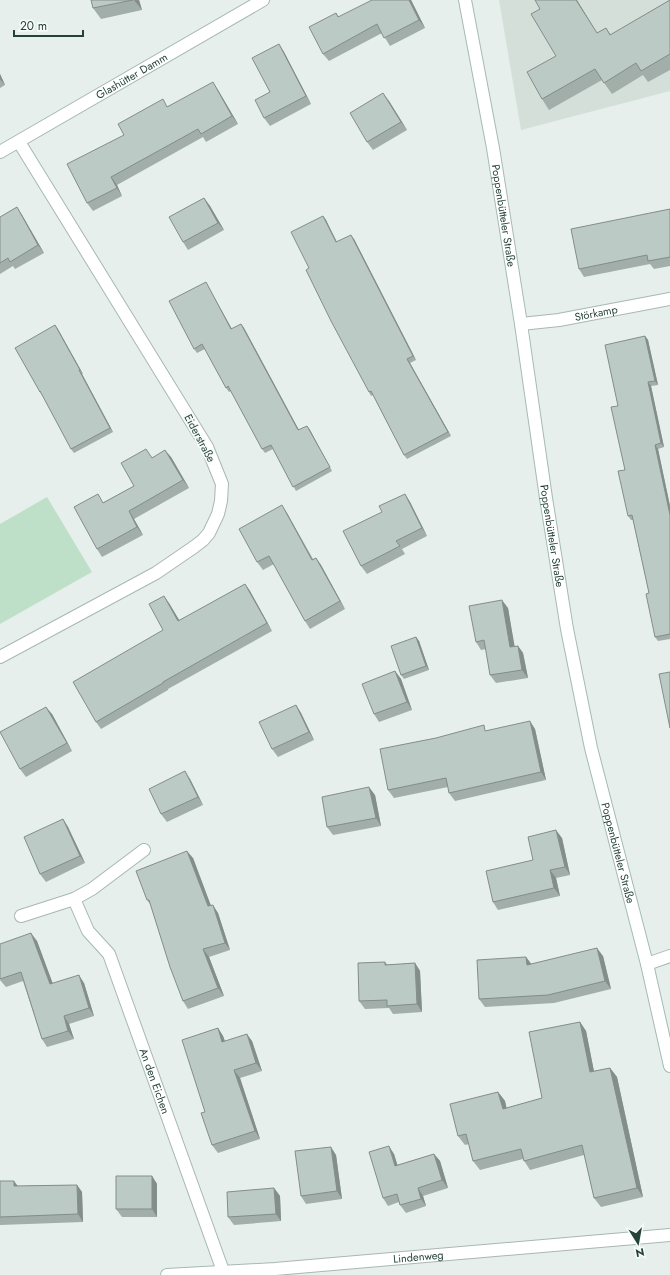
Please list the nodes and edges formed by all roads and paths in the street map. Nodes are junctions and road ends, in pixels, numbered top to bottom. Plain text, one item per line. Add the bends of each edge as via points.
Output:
1 (263, 0) edge
2 (465, 0) edge
3 (18, 142) junction
4 (0, 152) edge
5 (670, 298) edge
6 (521, 324) junction
7 (0, 657) edge
8 (144, 850) dead end
9 (74, 899) junction
10 (21, 916) dead end
11 (670, 956) edge
12 (646, 964) junction
13 (670, 1066) edge
14 (670, 1235) edge
15 (223, 1271) junction
16 (167, 1275) edge

1 - 3 street, Glashütter Damm
2 - 6 street, Poppenbütteler Straße via 493,148
3 - 4 street, Glashütter Damm
3 - 7 street, Eiderstraße via 207,447 222,484 221,501 214,524 209,533 194,547 156,573
5 - 6 street, Störkamp via 559,320
6 - 12 street, Poppenbütteler Straße via 552,534 582,705
8 - 9 street via 92,889
9 - 10 street
9 - 15 street, An den Eichen via 88,932 109,954
11 - 12 street
12 - 13 street, Poppenbütteler Straße
14 - 15 street, Lindenweg via 275,1269
15 - 16 street, Lindenweg

